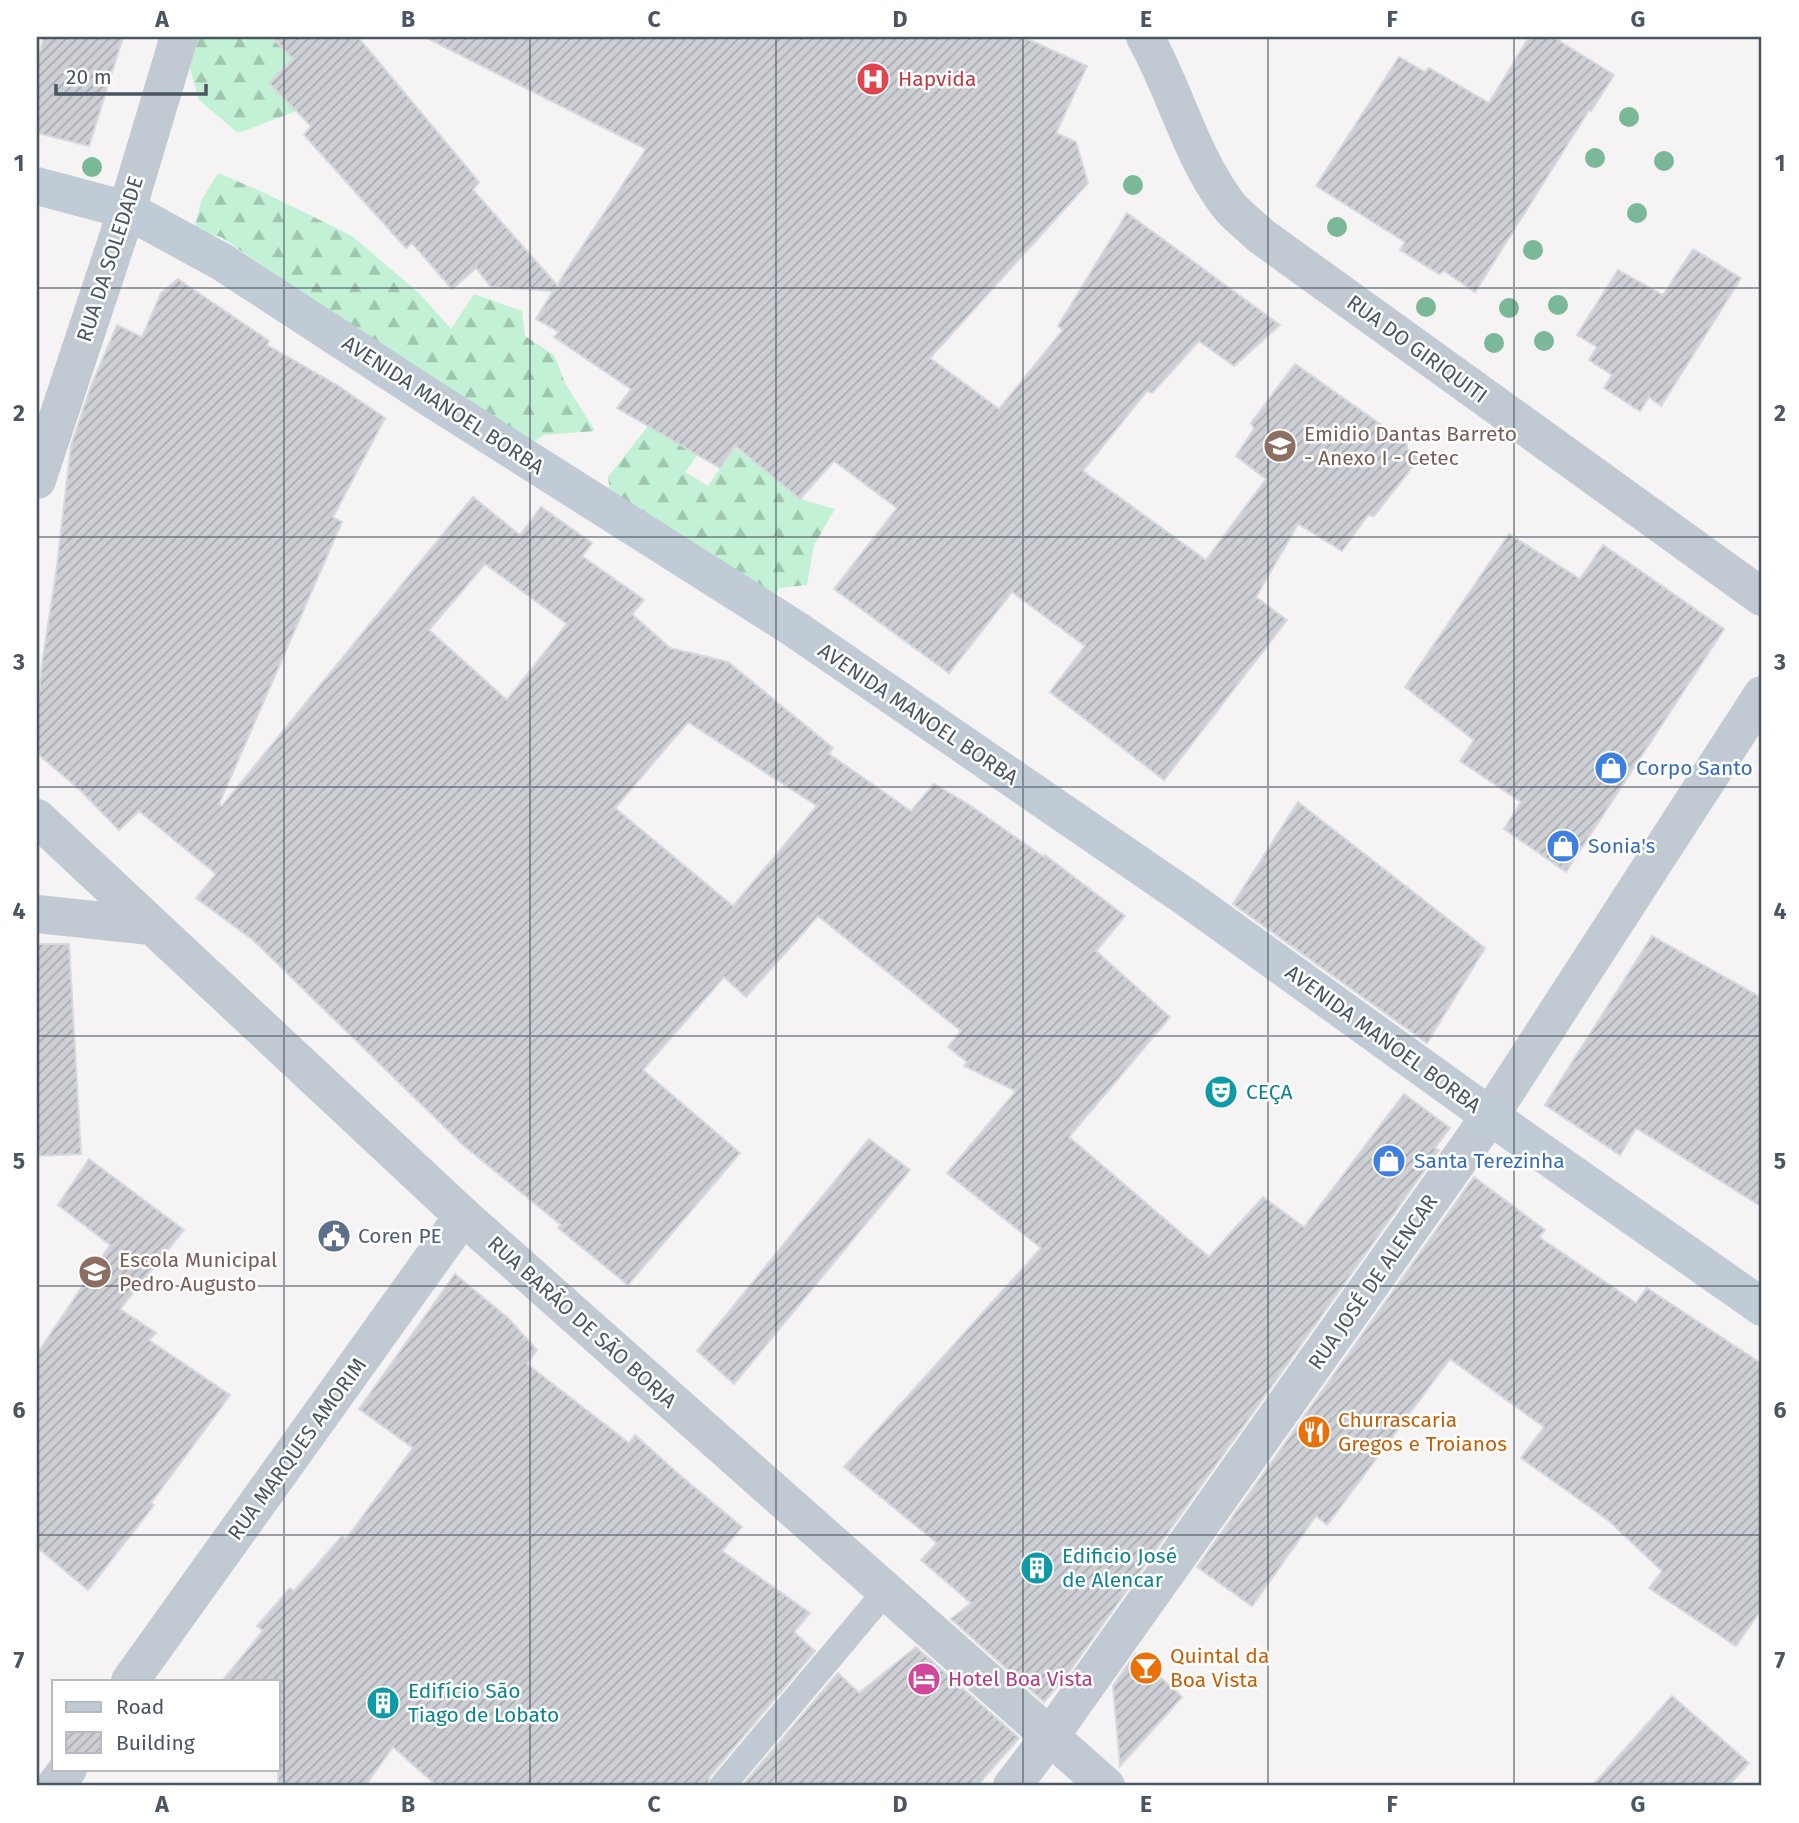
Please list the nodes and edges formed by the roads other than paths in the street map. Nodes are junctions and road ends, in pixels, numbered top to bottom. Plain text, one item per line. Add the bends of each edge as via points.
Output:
1 (179, 37) edge
2 (1146, 37) edge
3 (37, 186) edge
4 (127, 210) junction
5 (37, 480) edge
6 (1762, 597) edge
7 (1762, 695) edge
8 (37, 818) edge
9 (37, 914) edge
10 (151, 926) junction
11 (1490, 1116) junction
12 (463, 1216) junction
13 (1762, 1307) edge
14 (886, 1591) junction
15 (132, 1680) edge
16 (1051, 1735) junction
17 (67, 1770) edge
18 (55, 1786) edge
19 (722, 1786) edge
20 (1012, 1786) edge
21 (1106, 1786) edge

1 - 4 street, RUA DA SOLEDADE
2 - 6 street, RUA DO GIRIQUITI via 1198,152 1227,203 1261,236
3 - 4 main road, AVENIDA MANOEL BORBA
4 - 5 street, RUA DA SOLEDADE
4 - 11 main road, AVENIDA MANOEL BORBA via 222,262 795,629 1189,900
7 - 11 street, RUA JOSÉ DE ALENCAR
8 - 10 street
9 - 10 street
10 - 12 street, RUA BARÃO DE SÃO BORJA
11 - 13 main road, AVENIDA MANOEL BORBA
11 - 16 street, RUA JOSÉ DE ALENCAR
12 - 14 street, RUA BARÃO DE SÃO BORJA
12 - 15 street, RUA MARQUES AMORIM
14 - 16 street, RUA BARÃO DE SÃO BORJA
14 - 19 lane
16 - 20 street, RUA JOSÉ DE ALENCAR
16 - 21 street, RUA BARÃO DE SÃO BORJA
17 - 18 street

